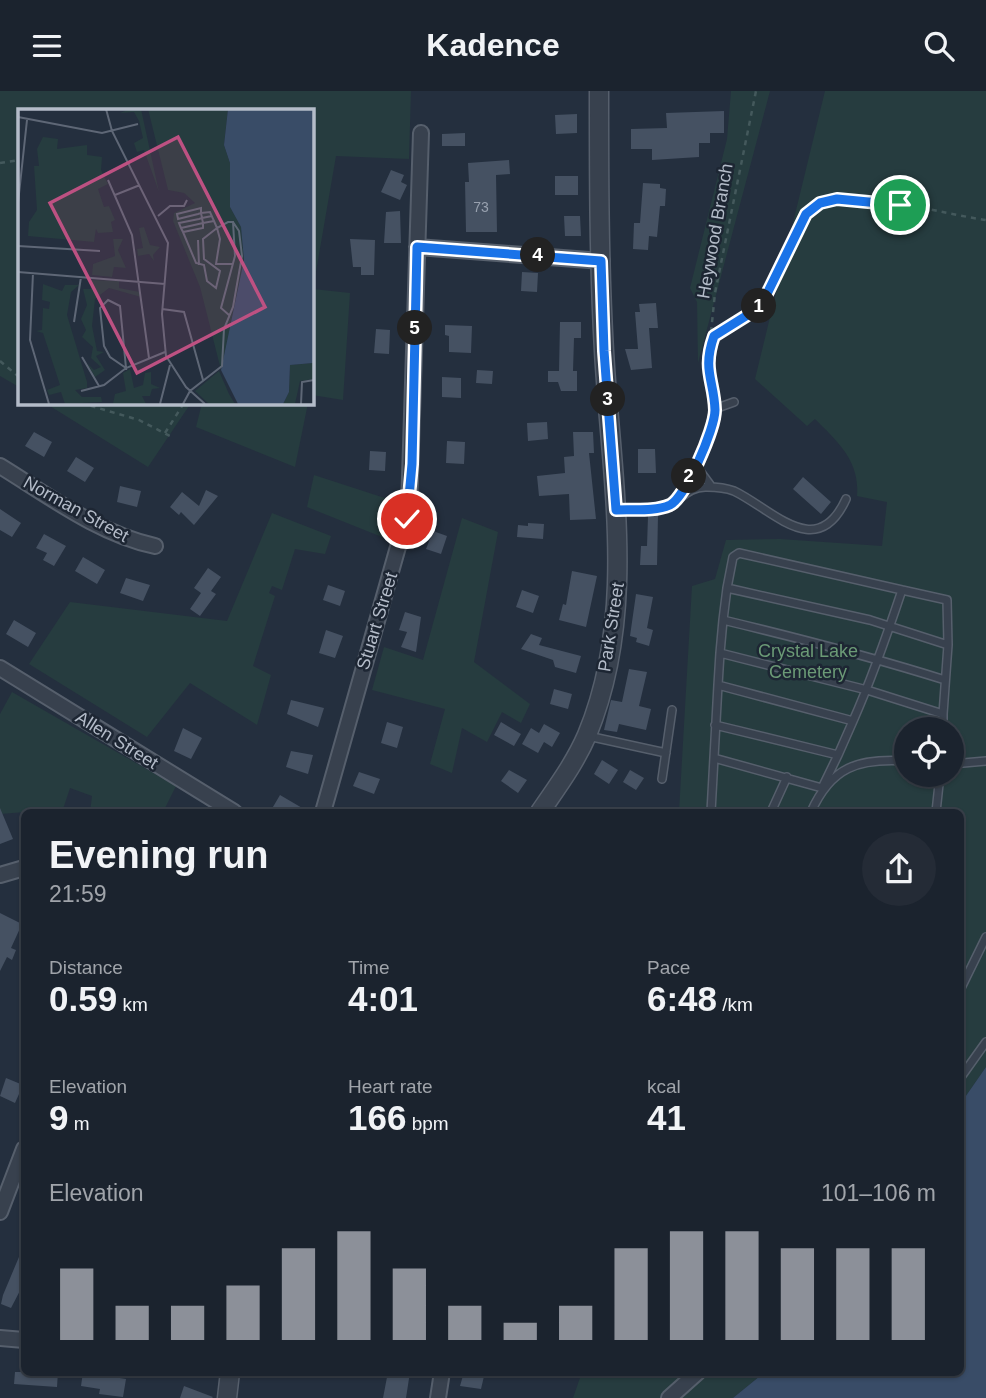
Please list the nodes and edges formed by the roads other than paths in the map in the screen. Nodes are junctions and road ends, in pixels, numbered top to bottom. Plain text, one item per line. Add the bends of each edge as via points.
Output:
1 (599, 91) edge
2 (421, 133) dead end
3 (417, 247) junction
4 (601, 261) junction
5 (734, 402) dead end
6 (0, 466) edge
7 (697, 467) junction
8 (713, 487) junction
9 (682, 494) junction
10 (846, 499) dead end
11 (616, 510) junction
12 (155, 546) dead end
13 (727, 588) junction
14 (902, 590) junction
15 (723, 620) junction
16 (890, 626) junction
17 (948, 645) junction
18 (720, 653) junction
19 (879, 660) junction
20 (0, 668) edge
21 (945, 680) junction
22 (718, 685) junction
23 (867, 690) junction
24 (673, 710) dead end
25 (943, 714) joint
26 (853, 721) junction
27 (715, 725) junction
28 (586, 736) junction
29 (666, 753) junction
30 (838, 755) junction
31 (714, 758) junction
32 (986, 761) edge
33 (894, 762) edge
34 (964, 763) edge
35 (787, 777) junction
36 (662, 779) dead end
37 (939, 787) edge
38 (821, 788) junction
39 (229, 809) edge
40 (324, 809) edge
41 (542, 809) edge
42 (711, 809) edge
43 (772, 809) edge
44 (812, 809) edge
45 (936, 809) edge
46 (21, 869) edge
47 (0, 875) edge
48 (986, 937) edge
49 (964, 982) edge
50 (986, 1042) edge
51 (964, 1073) edge
52 (21, 1157) edge
53 (0, 1212) edge
54 (0, 1338) edge
55 (21, 1341) edge
56 (230, 1376) edge
57 (441, 1376) edge
58 (694, 1376) edge
59 (227, 1398) edge
60 (438, 1398) edge
61 (669, 1398) edge

1 - 4 street, Park Street
2 - 3 street, Stuart Street
3 - 4 street
3 - 40 street, Stuart Street via 409,508
4 - 11 street, Park Street
5 - 7 lane via 715,412
6 - 12 street, Norman Street via 110,532
7 - 8 lane
7 - 9 lane
8 - 9 lane via 695,487
8 - 10 lane via 731,490 779,520 807,530 832,520
9 - 11 lane via 660,509
11 - 28 street, Park Street via 617,605 598,703
13 - 14 lane via 733,557 739,553
13 - 15 lane
13 - 16 lane
14 - 16 lane
14 - 17 lane via 947,600
15 - 18 lane
15 - 19 lane
16 - 17 lane
16 - 19 lane
17 - 21 lane
18 - 22 lane
18 - 23 lane
19 - 21 lane
19 - 23 lane
20 - 39 street, Allen Street
21 - 25 lane
22 - 26 lane
22 - 27 lane
23 - 25 lane
23 - 26 lane
24 - 29 lane
26 - 30 lane
27 - 30 lane
27 - 31 lane
28 - 29 lane
28 - 41 street, Park Street
29 - 36 lane
30 - 38 lane
31 - 35 lane
31 - 42 lane
32 - 34 lane
33 - 38 lane via 855,765
35 - 38 lane
35 - 43 lane
37 - 45 lane
38 - 44 lane
46 - 47 street
48 - 49 lane
50 - 51 lane
52 - 53 street
54 - 55 street
56 - 59 street
57 - 60 street
58 - 61 street

